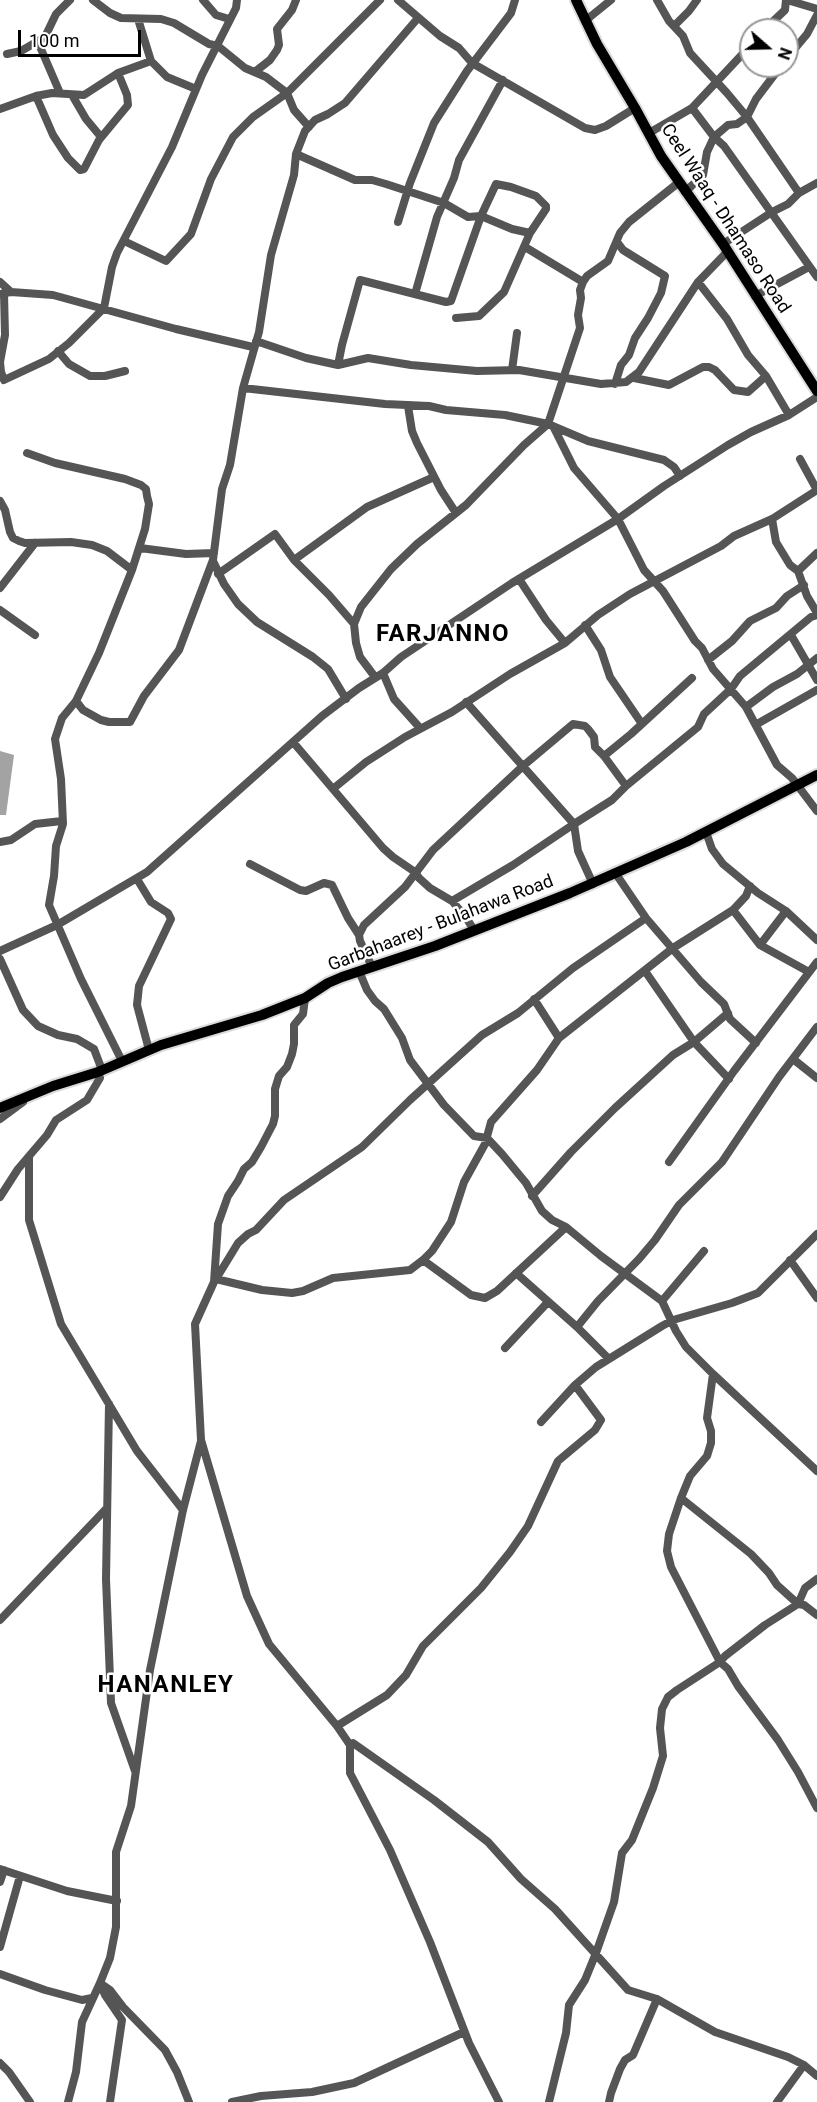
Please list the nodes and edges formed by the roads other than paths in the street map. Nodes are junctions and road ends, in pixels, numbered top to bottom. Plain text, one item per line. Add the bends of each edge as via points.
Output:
1 (70, 0) edge
2 (93, 0) edge
3 (203, 0) edge
4 (237, 0) edge
5 (296, 0) edge
6 (380, 0) edge
7 (398, 0) edge
8 (515, 0) edge
9 (576, 0) edge
10 (611, 0) edge
11 (657, 0) edge
12 (697, 0) edge
13 (787, 0) edge
14 (817, 9) edge
15 (817, 15) edge
16 (418, 18) junction
17 (777, 18) edge
18 (138, 19) junction
19 (229, 19) junction
20 (585, 21) junction
21 (674, 26) junction
22 (38, 42) junction
23 (799, 44) edge
24 (218, 46) junction
25 (8, 54) dead end
26 (739, 58) edge
27 (151, 61) junction
28 (472, 63) junction
29 (256, 71) junction
30 (118, 73) junction
31 (772, 78) edge
32 (503, 80) junction
33 (717, 82) junction
34 (196, 89) junction
35 (60, 93) junction
36 (287, 93) junction
37 (72, 95) junction
38 (36, 96) junction
39 (635, 108) junction
40 (692, 108) junction
41 (0, 109) edge
42 (747, 117) junction
43 (309, 128) junction
44 (649, 133) junction
45 (101, 137) junction
46 (714, 137) junction
47 (296, 153) junction
48 (817, 183) edge
49 (681, 188) junction
50 (408, 192) junction
51 (800, 193) junction
52 (444, 203) junction
53 (772, 212) junction
54 (481, 216) junction
55 (398, 222) dead end
56 (530, 233) junction
57 (124, 241) junction
58 (616, 242) junction
59 (525, 246) junction
60 (725, 248) junction
61 (809, 267) junction
62 (817, 277) edge
63 (0, 282) edge
64 (583, 282) junction
65 (698, 282) junction
66 (5, 293) edge
67 (415, 294) junction
68 (755, 296) junction
69 (104, 308) junction
70 (456, 318) dead end
71 (517, 333) dead end
72 (255, 344) junction
73 (58, 351) junction
74 (338, 365) junction
75 (512, 370) junction
76 (125, 371) dead end
77 (766, 376) junction
78 (563, 378) junction
79 (634, 378) junction
80 (615, 384) junction
81 (243, 388) junction
82 (817, 391) edge
83 (817, 397) edge
84 (408, 406) junction
85 (789, 415) junction
86 (551, 426) junction
87 (27, 453) dead end
88 (800, 459) dead end
89 (680, 476) junction
90 (434, 477) junction
91 (817, 490) edge
92 (0, 501) edge
93 (456, 513) junction
94 (618, 519) junction
95 (772, 519) junction
96 (35, 543) junction
97 (140, 548) junction
98 (817, 553) edge
99 (213, 557) junction
100 (294, 560) junction
101 (132, 570) junction
102 (798, 572) junction
103 (218, 574) junction
104 (519, 579) junction
105 (653, 581) junction
106 (804, 585) junction
107 (0, 588) edge
108 (0, 610) edge
109 (817, 614) edge
110 (354, 624) junction
111 (585, 625) junction
112 (35, 635) dead end
113 (792, 635) junction
114 (565, 643) junction
115 (817, 658) edge
116 (708, 660) junction
117 (807, 664) junction
118 (379, 675) junction
119 (692, 678) dead end
120 (817, 680) edge
121 (731, 689) junction
122 (817, 690) edge
123 (346, 699) junction
124 (76, 701) junction
125 (466, 702) junction
126 (746, 707) junction
127 (642, 724) junction
128 (757, 724) junction
129 (420, 728) junction
130 (293, 742) junction
131 (604, 756) junction
132 (523, 766) junction
133 (817, 774) edge
134 (795, 784) junction
135 (626, 786) junction
136 (334, 788) junction
137 (817, 811) edge
138 (62, 821) junction
139 (574, 824) junction
140 (705, 832) junction
141 (0, 842) edge
142 (250, 864) dead end
143 (416, 872) junction
144 (616, 874) junction
145 (137, 879) junction
146 (593, 884) junction
147 (750, 886) junction
148 (452, 901) junction
149 (733, 910) junction
150 (786, 910) junction
151 (646, 918) junction
152 (57, 925) junction
153 (474, 930) junction
154 (359, 936) junction
155 (817, 940) edge
156 (760, 945) junction
157 (673, 948) junction
158 (0, 951) edge
159 (0, 959) edge
160 (817, 962) edge
161 (372, 967) junction
162 (359, 971) junction
163 (645, 971) junction
164 (808, 972) junction
165 (305, 998) junction
166 (534, 999) junction
167 (728, 1013) junction
168 (817, 1027) edge
169 (559, 1038) junction
170 (694, 1042) junction
171 (756, 1043) junction
172 (149, 1050) junction
173 (793, 1059) junction
174 (122, 1061) junction
175 (100, 1071) junction
176 (729, 1078) junction
177 (817, 1078) edge
178 (428, 1083) junction
179 (33, 1095) junction
180 (0, 1107) edge
181 (0, 1119) edge
182 (486, 1138) junction
183 (29, 1157) junction
184 (669, 1162) dead end
185 (532, 1196) junction
186 (0, 1197) edge
187 (566, 1227) junction
188 (817, 1234) edge
189 (704, 1251) dead end
190 (423, 1260) junction
191 (790, 1260) junction
192 (626, 1273) junction
193 (516, 1274) junction
194 (215, 1280) junction
195 (817, 1298) edge
196 (662, 1300) junction
197 (548, 1302) junction
198 (673, 1320) junction
199 (577, 1327) junction
200 (505, 1348) dead end
201 (609, 1359) junction
202 (713, 1374) junction
203 (575, 1385) junction
204 (109, 1404) junction
205 (541, 1422) dead end
206 (201, 1440) junction
207 (817, 1471) edge
208 (681, 1498) junction
209 (107, 1508) junction
210 (183, 1510) junction
211 (817, 1579) edge
212 (798, 1604) junction
213 (817, 1615) edge
214 (0, 1620) edge
215 (720, 1662) junction
216 (337, 1726) junction
217 (350, 1745) junction
218 (136, 1772) junction
219 (817, 1808) edge
220 (2, 1870) edge
221 (20, 1876) junction
222 (0, 1882) edge
223 (117, 1901) junction
224 (0, 1947) edge
225 (596, 1953) junction
226 (0, 1974) edge
227 (100, 1983) junction
228 (92, 1998) junction
229 (657, 1999) junction
230 (464, 2032) junction
231 (0, 2063) edge
232 (804, 2065) junction
233 (817, 2076) edge
234 (30, 2102) edge
235 (68, 2102) edge
236 (110, 2102) edge
237 (189, 2102) edge
238 (232, 2102) edge
239 (499, 2102) edge
240 (549, 2102) edge
241 (609, 2102) edge
242 (777, 2102) edge

1 - 22 street
2 - 18 street via 121,18
3 - 19 street via 216,15
4 - 19 street
5 - 29 street via 277,30 277,50
6 - 36 street
7 - 16 street
8 - 28 street via 511,13
9 - 20 main road, Ceel Waaq - Dhamaso Road
10 - 20 street
11 - 21 street
12 - 21 street
13 - 14 street
13 - 17 street via 785,10
15 - 23 street
16 - 28 street via 459,48
16 - 43 street via 345,103 315,120
18 - 24 street via 174,23
18 - 27 street
19 - 24 street
20 - 39 main road, Ceel Waaq - Dhamaso Road
21 - 33 street via 690,53
22 - 25 street
22 - 35 street
24 - 29 street via 245,68
24 - 34 street
26 - 33 street
27 - 30 street
27 - 34 street via 167,77
28 - 32 street
28 - 50 street via 434,123
29 - 36 street
30 - 37 street via 84,95
30 - 45 street via 128,105
31 - 42 street
32 - 39 street via 585,128 606,126
32 - 52 street via 459,160
33 - 40 street
33 - 42 street
34 - 57 street via 172,147
35 - 37 street
35 - 38 street
36 - 43 street via 294,110
36 - 57 street via 233,137 211,178 191,234 166,261
37 - 45 street
38 - 41 street
38 - 45 street via 53,135 77,169 84,169
39 - 44 main road, Ceel Waaq - Dhamaso Road
40 - 44 street
40 - 46 street
42 - 46 street via 728,125
42 - 51 street
43 - 47 street
44 - 49 main road, Ceel Waaq - Dhamaso Road
46 - 49 street via 703,175
46 - 53 street
47 - 50 street via 355,180 372,180
47 - 72 street via 297,163 271,255
48 - 51 street
49 - 58 street via 629,222
49 - 60 main road, Ceel Waaq - Dhamaso Road
50 - 52 street
50 - 55 street
51 - 53 street
52 - 54 street via 468,217
52 - 67 street
53 - 60 street
53 - 61 street
54 - 56 street
54 - 56 street via 496,184 520,190 536,196 546,206
54 - 67 street via 451,301
56 - 59 street
57 - 69 street via 112,267
58 - 64 street via 608,261
58 - 80 street via 665,276 661,292 621,365
59 - 64 street
59 - 70 street via 504,292 489,308 479,316
60 - 65 street
60 - 68 main road, Ceel Waaq - Dhamaso Road
61 - 62 street
61 - 68 street
63 - 66 street
64 - 78 street via 580,328
65 - 77 street
65 - 79 street
66 - 69 street via 53,295
66 - 73 street via 5,335 0,362 4,380
67 - 74 street via 360,280
68 - 82 main road, Ceel Waaq - Dhamaso Road
69 - 72 street via 176,329
69 - 73 street
71 - 75 street
72 - 74 street
72 - 81 street
73 - 76 street via 69,364 90,376
74 - 75 street via 368,358 477,371
75 - 78 street
77 - 79 street via 748,392 734,390 709,367 669,385
77 - 85 street
78 - 80 street
78 - 86 street
79 - 80 street
81 - 84 street
81 - 99 street via 220,498
83 - 85 street
84 - 86 street via 505,415
84 - 90 street via 412,431
85 - 89 street via 738,439
86 - 89 street via 588,441 664,460
86 - 93 street
86 - 94 street via 574,468
87 - 97 street via 108,473 146,489 149,504
88 - 91 street
89 - 94 street
90 - 93 street
90 - 100 street via 366,507
91 - 95 street
92 - 96 street via 13,538
93 - 110 street via 391,569 369,594
94 - 104 street
94 - 105 street
95 - 102 street via 776,542
95 - 105 street
96 - 101 street via 93,545 108,551
96 - 107 street
97 - 99 street
97 - 101 street
98 - 102 street
99 - 103 street
99 - 124 street via 179,650 144,696 130,722 101,720
100 - 103 street via 275,534
100 - 110 street
101 - 124 street
102 - 106 street
103 - 123 street via 256,622 328,669
104 - 114 street
104 - 118 street
105 - 111 street
105 - 116 street
106 - 109 street
106 - 116 street via 776,608 750,621
108 - 112 street
109 - 113 street
110 - 118 street via 360,657
111 - 114 street
111 - 127 street via 601,650 610,676
113 - 117 street
113 - 121 street via 754,664
114 - 125 street
115 - 117 street
116 - 121 street
117 - 120 street
117 - 126 street
118 - 123 street
118 - 129 street
119 - 127 street
121 - 126 street
121 - 135 street via 705,714 698,727
122 - 128 street
123 - 130 street
124 - 138 street via 62,718 55,739
125 - 129 street
125 - 132 street
126 - 128 street
127 - 131 street
128 - 134 street via 777,765
129 - 136 street via 366,762
130 - 136 street
130 - 145 street
131 - 132 street via 595,747 588,729 573,724
131 - 135 street
132 - 139 street
132 - 143 street via 433,850
133 - 134 main road, Garbahaarey - Bulahawa Road
134 - 137 street
134 - 140 main road, Garbahaarey - Bulahawa Road
135 - 139 street
136 - 143 street via 376,841
138 - 141 street via 35,824 11,840
138 - 152 street via 49,905
139 - 146 street via 578,850
139 - 148 street
140 - 144 main road, Garbahaarey - Bulahawa Road
140 - 147 street via 723,864
142 - 154 street via 300,890 324,883 332,885
143 - 148 street via 430,888
143 - 154 street via 364,925
144 - 146 main road, Garbahaarey - Bulahawa Road
144 - 151 street
145 - 152 street
145 - 172 street via 151,902 171,919 139,986 137,1005
146 - 153 main road, Garbahaarey - Bulahawa Road
147 - 149 street
147 - 150 street
148 - 153 street
149 - 156 street
149 - 157 street
150 - 155 street
150 - 156 street
151 - 157 street
151 - 166 street via 589,955
152 - 158 street
152 - 174 street
153 - 161 main road, Garbahaarey - Bulahawa Road
154 - 161 street
156 - 164 street
157 - 163 street
157 - 167 street
159 - 175 street via 23,1010 38,1026 94,1048
160 - 164 street
161 - 162 main road, Garbahaarey - Bulahawa Road
162 - 165 main road, Garbahaarey - Bulahawa Road via 328,983
162 - 178 street via 367,990 402,1038 410,1060
163 - 169 street
163 - 170 street
164 - 171 street
165 - 172 main road, Garbahaarey - Bulahawa Road
165 - 194 street via 303,1014 294,1025 292,1054 279,1076 273,1124 228,1196 218,1224
166 - 169 street
166 - 178 street via 482,1035
167 - 170 street
167 - 171 street via 735,1025
168 - 173 street
169 - 182 street via 537,1070 494,1116
170 - 176 street
170 - 185 street via 673,1055 610,1112
171 - 176 street
172 - 174 main road, Garbahaarey - Bulahawa Road
173 - 177 street
173 - 192 street via 722,1162 679,1205
174 - 175 main road, Garbahaarey - Bulahawa Road
175 - 179 main road, Garbahaarey - Bulahawa Road
175 - 183 street via 87,1100 56,1120
176 - 184 street
178 - 182 street via 474,1136
178 - 194 street via 362,1147 278,1205 238,1243
179 - 180 main road, Garbahaarey - Bulahawa Road
179 - 181 street
182 - 185 street via 526,1183
182 - 190 street via 464,1182 451,1222
183 - 186 street
183 - 204 street via 29,1220 61,1324
185 - 187 street via 542,1211
187 - 192 street
187 - 193 street
188 - 191 street
189 - 196 street
190 - 193 street via 480,1298 497,1291
190 - 194 street via 410,1270 333,1278 292,1293
191 - 195 street
191 - 198 street via 758,1293
192 - 196 street
192 - 199 street
193 - 197 street
194 - 206 street via 195,1324
196 - 198 street
197 - 199 street
197 - 200 street
198 - 201 street
198 - 202 street via 681,1341
199 - 201 street
201 - 203 street
202 - 207 street
202 - 208 street via 707,1418 711,1443
203 - 205 street
203 - 216 street via 601,1420 596,1430 558,1461 528,1526 510,1552 481,1588 423,1646 406,1675 387,1695
204 - 209 street
204 - 210 street via 137,1451
206 - 210 street
206 - 216 street via 247,1596 269,1644
208 - 212 street via 751,1554
208 - 215 street via 667,1551 671,1567
209 - 214 street
209 - 218 street via 111,1703
210 - 218 street via 150,1670
211 - 212 street via 805,1588
212 - 213 street
212 - 215 street
215 - 219 street via 778,1740
215 - 225 street via 668,1697 662,1709 663,1756 632,1840 622,1853 614,1902
216 - 217 street
217 - 225 street via 353,1743 488,1842
217 - 230 street via 350,1773 390,1850
218 - 223 street via 129,1816 116,1852
220 - 221 street
220 - 222 street
221 - 223 street
221 - 224 street
223 - 227 street via 110,1958
225 - 229 street via 628,1990
225 - 240 street via 569,2005 567,2033
226 - 228 street via 82,2000
227 - 228 street
227 - 236 street via 122,2020
227 - 237 street via 165,2050
228 - 235 street via 82,2022
229 - 232 street via 715,2032
229 - 241 street via 633,2055 620,2069
230 - 238 street via 354,2083
230 - 239 street
231 - 234 street
232 - 233 street
232 - 242 street

